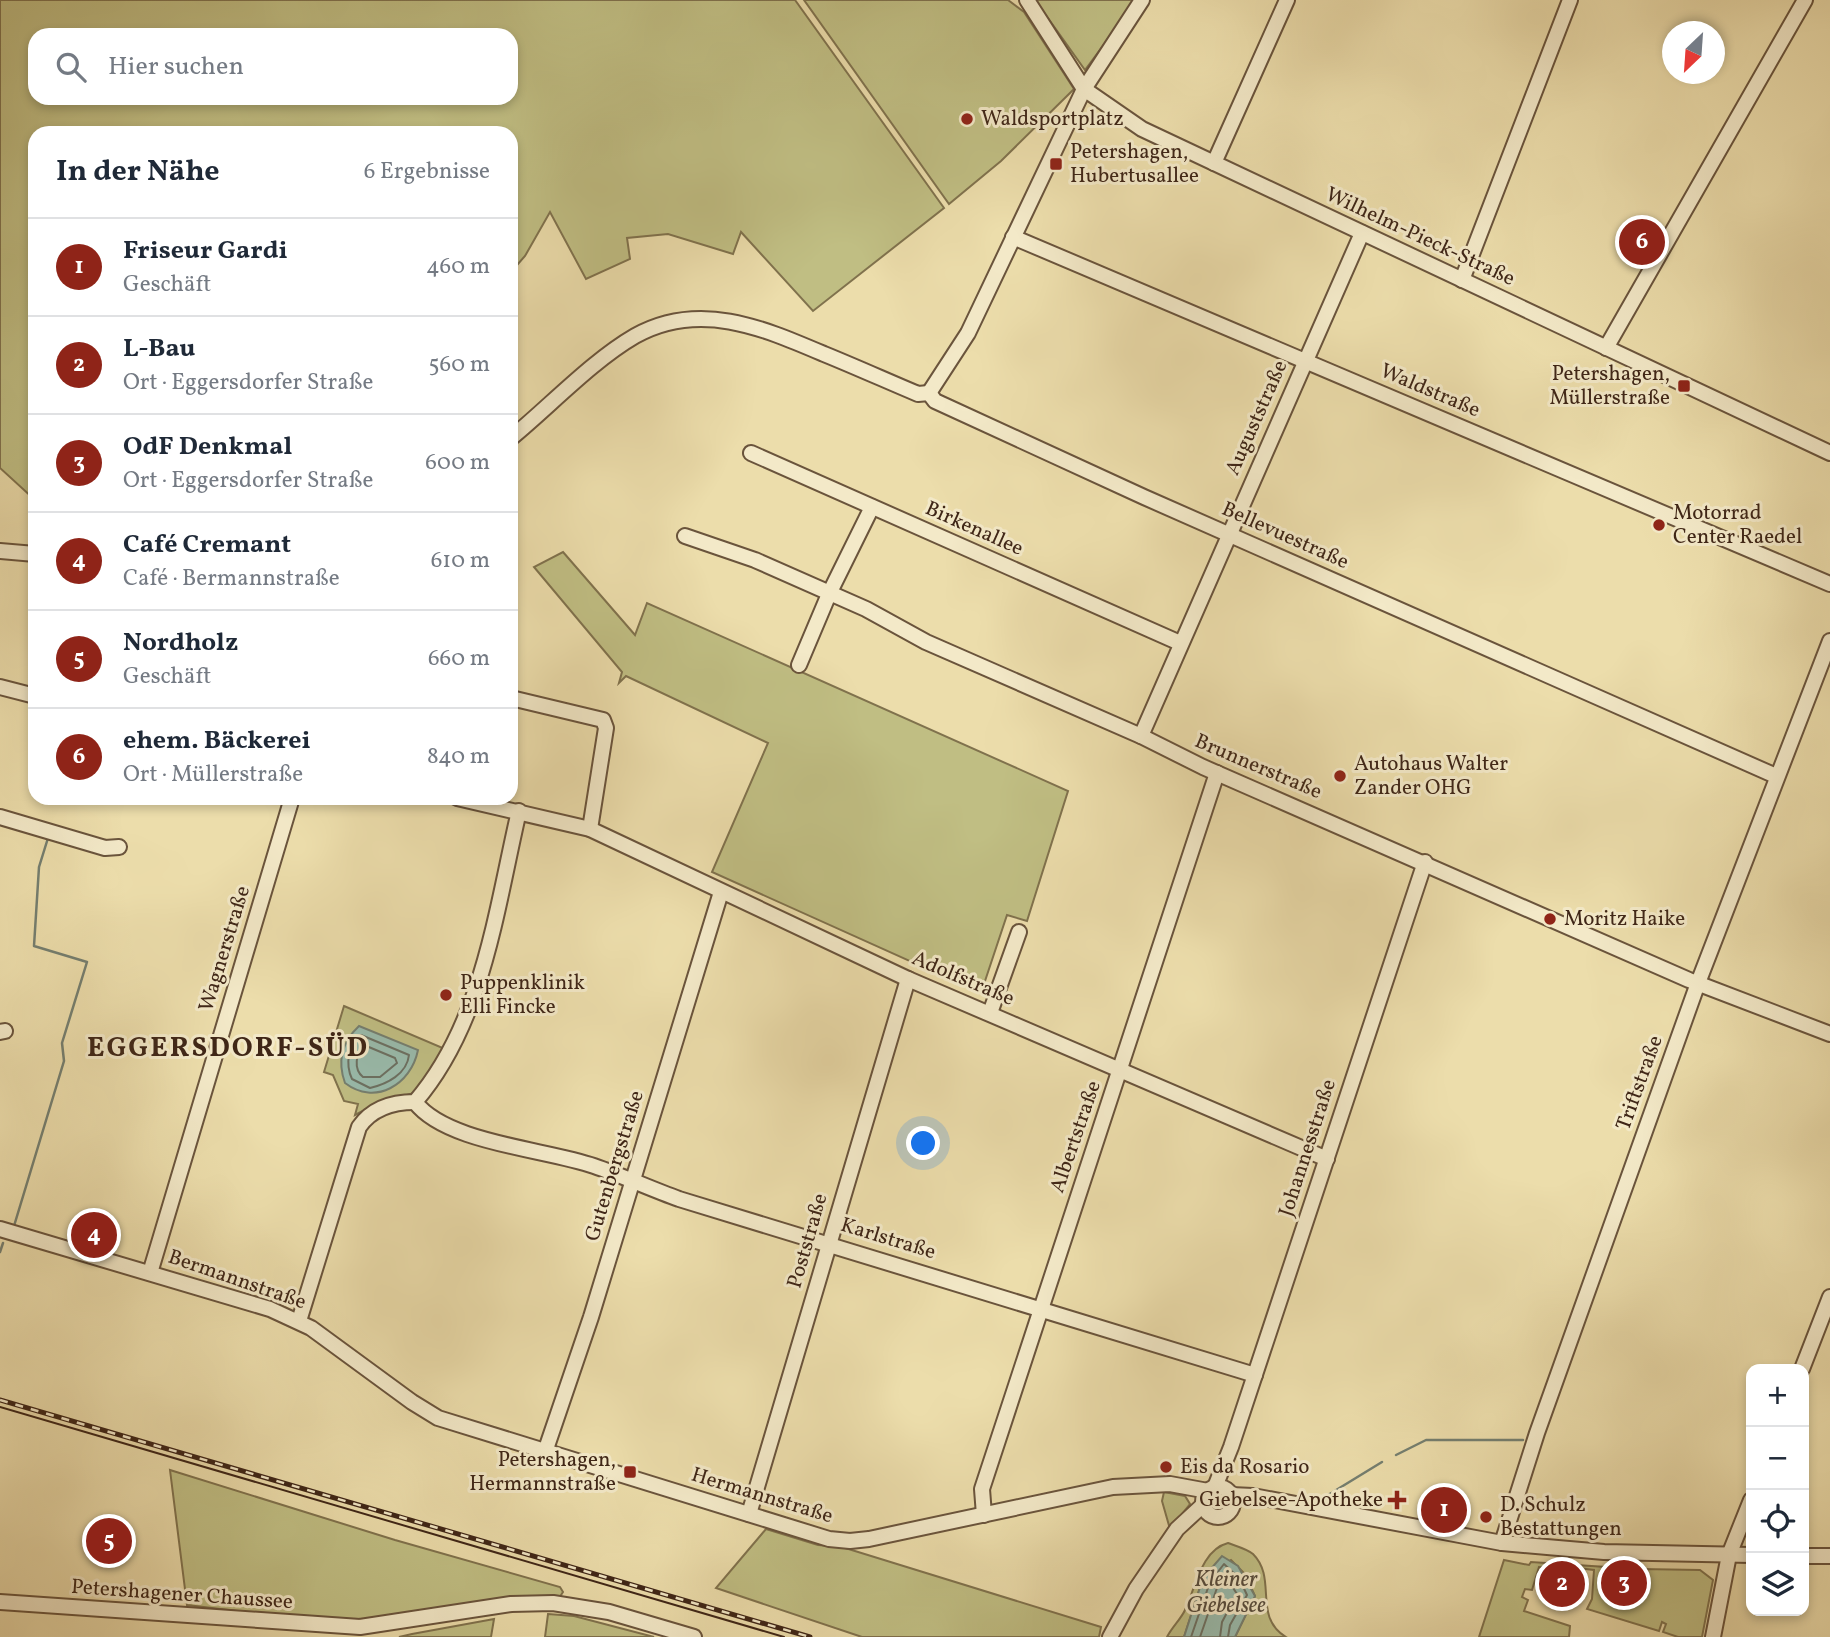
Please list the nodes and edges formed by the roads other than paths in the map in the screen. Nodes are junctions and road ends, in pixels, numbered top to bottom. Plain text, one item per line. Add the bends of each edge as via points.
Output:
1 (1018, 0) edge
2 (1142, 0) edge
3 (1287, 0) edge
4 (1570, 0) edge
5 (1805, 0) edge
6 (1029, 5) edge
7 (1084, 89) junction
8 (1214, 163) junction
9 (1362, 233) junction
10 (1013, 237) junction
11 (1462, 280) junction
12 (1606, 348) junction
13 (1305, 360) junction
14 (929, 393) junction
15 (518, 432) edge
16 (751, 453) dead end
17 (1830, 453) edge
18 (872, 507) junction
19 (1229, 534) junction
20 (685, 536) dead end
21 (0, 551) edge
22 (28, 553) edge
23 (1830, 584) edge
24 (829, 594) junction
25 (1830, 641) edge
26 (1180, 643) junction
27 (799, 665) dead end
28 (0, 687) edge
29 (28, 694) edge
30 (518, 700) edge
31 (1141, 736) junction
32 (1217, 773) junction
33 (1776, 776) junction
34 (290, 805) edge
35 (490, 805) edge
36 (519, 811) junction
37 (0, 817) edge
38 (588, 829) junction
39 (119, 847) dead end
40 (1425, 862) junction
41 (721, 892) junction
42 (1019, 932) dead end
43 (908, 979) junction
44 (1698, 983) junction
45 (990, 1013) junction
46 (1830, 1034) edge
47 (1121, 1070) junction
48 (415, 1102) junction
49 (1327, 1159) junction
50 (631, 1180) junction
51 (0, 1229) edge
52 (829, 1242) junction
53 (150, 1273) junction
54 (1830, 1297) edge
55 (1040, 1307) junction
56 (299, 1321) junction
57 (1804, 1364) edge
58 (1255, 1374) junction
59 (438, 1418) joint
60 (545, 1452) junction
61 (1214, 1498) junction
62 (1271, 1501) junction
63 (1746, 1512) edge
64 (749, 1514) junction
65 (984, 1515) junction
66 (1502, 1543) junction
67 (1729, 1555) junction
68 (1746, 1555) edge
69 (1809, 1556) edge
70 (1830, 1556) edge
71 (0, 1602) edge
72 (289, 1630) edge
73 (694, 1637) edge
74 (1110, 1637) edge
75 (1713, 1637) edge

1 - 6 street, Wilhelm-Pieck-Straße
2 - 7 street
3 - 8 street
4 - 11 street
5 - 12 street
6 - 7 street, Wilhelm-Pieck-Straße
7 - 8 street, Wilhelm-Pieck-Straße via 1142,129
7 - 10 street
8 - 9 street, Wilhelm-Pieck-Straße
9 - 11 street, Wilhelm-Pieck-Straße
9 - 13 street, Auguststraße
10 - 13 street, Waldstraße
10 - 14 street via 968,332
11 - 12 street, Wilhelm-Pieck-Straße
12 - 17 street, Wilhelm-Pieck-Straße
13 - 19 street, Auguststraße
13 - 23 street, Waldstraße
14 - 15 street, Bellevuestraße via 918,394 744,323 708,318 675,321 619,347
14 - 19 street, Bellevuestraße via 935,401
16 - 18 street, Birkenallee
18 - 24 street
18 - 26 street, Birkenallee
19 - 26 street, Auguststraße
19 - 33 street, Bellevuestraße
20 - 24 street, Brunnerstraße via 755,560
21 - 22 street
24 - 27 street
24 - 31 street, Brunnerstraße via 947,652
25 - 33 street, Triftstraße
26 - 31 street, Auguststraße
28 - 29 street
30 - 38 street via 603,720 606,728
31 - 32 street, Brunnerstraße
32 - 40 street, Brunnerstraße
32 - 47 street, Albertstraße
33 - 44 street, Triftstraße
34 - 53 street, Wagnerstraße
35 - 36 street, Adolfstraße
36 - 38 street, Adolfstraße
36 - 48 street via 474,998 445,1063
37 - 39 street via 105,848
38 - 41 street, Adolfstraße
40 - 44 street, Brunnerstraße
40 - 49 street, Johannesstraße
41 - 43 street, Adolfstraße
41 - 50 street, Gutenbergstraße
42 - 45 street
43 - 45 street, Adolfstraße
43 - 52 street, Poststraße
44 - 46 street, Brunnerstraße
44 - 66 street, Triftstraße
45 - 47 street, Adolfstraße
47 - 49 street, Adolfstraße
47 - 55 street, Albertstraße
48 - 50 street, Karlstraße via 426,1116 452,1129 593,1165
48 - 56 street via 382,1107 359,1127
49 - 58 street, Johannesstraße
50 - 52 street, Karlstraße via 679,1199
50 - 60 street, Gutenbergstraße via 592,1317
51 - 53 street, Bermannstraße
52 - 55 street, Karlstraße
52 - 64 street, Poststraße
53 - 56 street, Bermannstraße
54 - 57 street
55 - 58 street, Karlstraße
55 - 65 street, Albertstraße via 982,1489
56 - 59 street, Bermannstraße
58 - 61 street, Johannesstraße
59 - 60 street, Hermannstraße
60 - 64 street, Hermannstraße
61 - 62 street, Hermannstraße
61 - 62 street, Johannesstraße via 1230,1510 1241,1504
61 - 65 street, Hermannstraße via 1163,1486 1113,1487
61 - 74 street via 1177,1529 1136,1588
62 - 66 street, Hermannstraße
63 - 67 street
64 - 65 street, Hermannstraße via 828,1539 850,1541
66 - 67 street, Hermannstraße via 1604,1552
67 - 68 street, Hermannstraße
67 - 75 street
69 - 70 street
71 - 72 street, Petershagener Chaussee
72 - 73 street, Petershagener Chaussee via 362,1627 553,1602 609,1612

